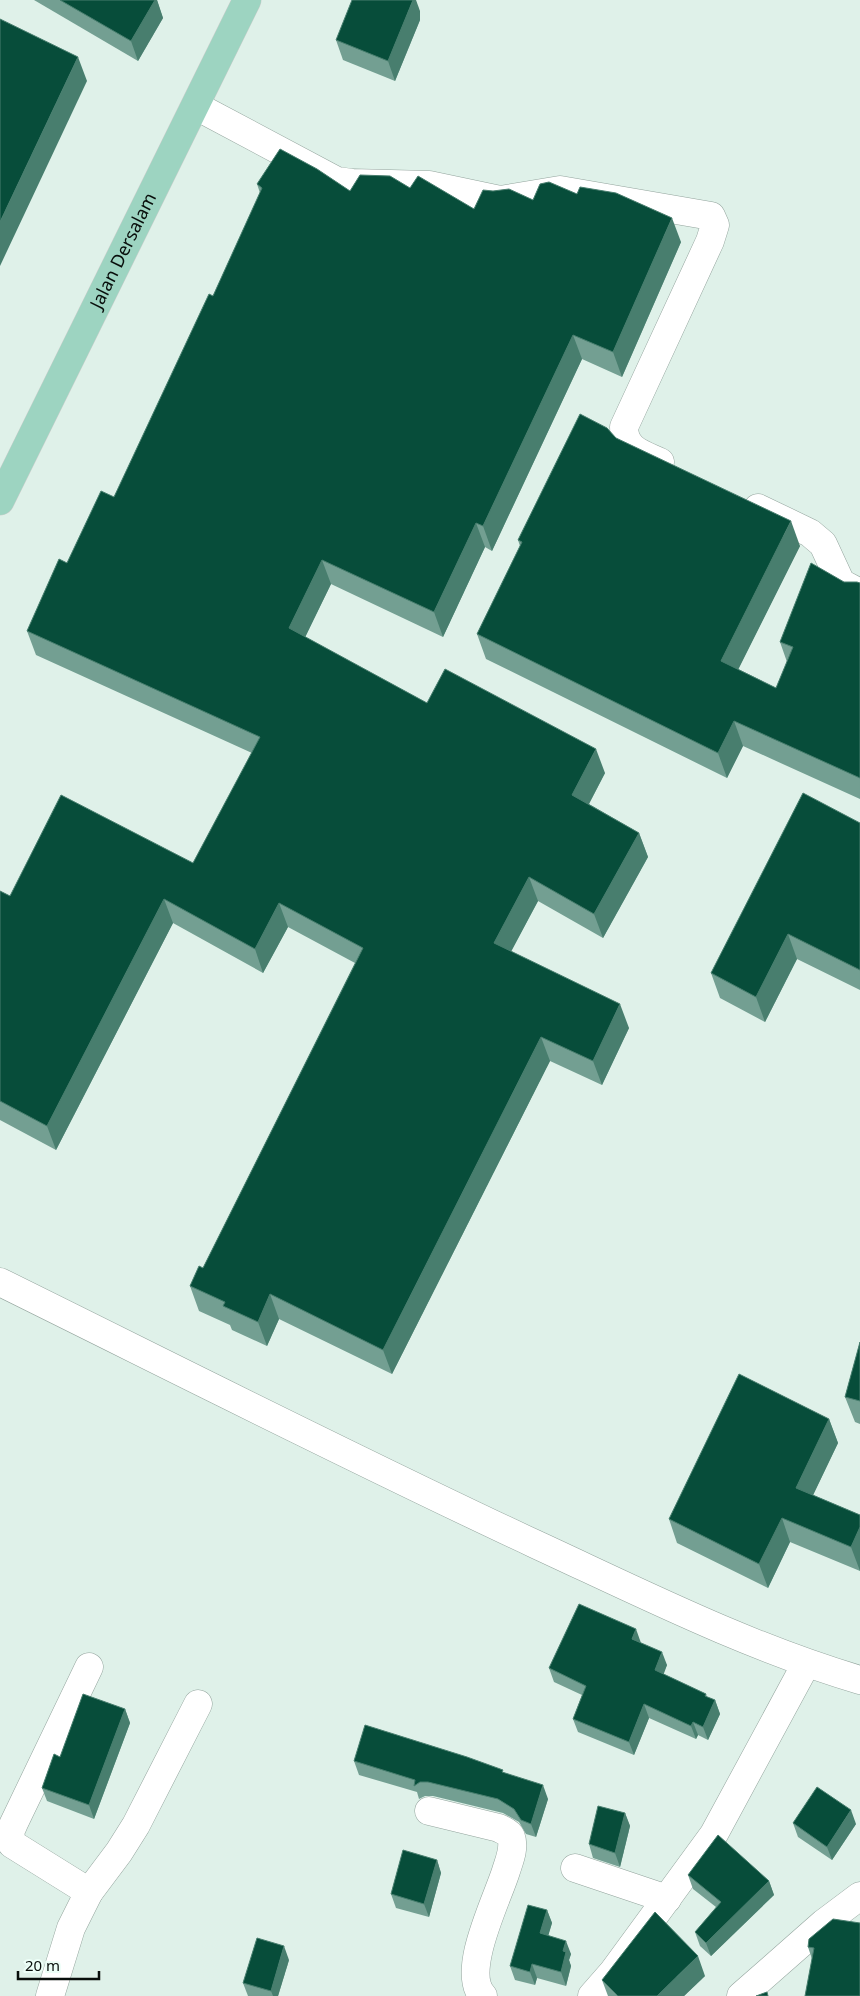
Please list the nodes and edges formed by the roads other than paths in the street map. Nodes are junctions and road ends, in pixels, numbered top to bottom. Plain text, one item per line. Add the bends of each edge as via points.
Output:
1 (247, 0) edge
2 (196, 106) junction
3 (680, 472) edge
4 (732, 496) edge
5 (0, 501) edge
6 (860, 593) edge
7 (0, 1282) edge
8 (806, 1664) junction
9 (89, 1667) dead end
10 (860, 1680) edge
11 (198, 1704) dead end
12 (429, 1811) dead end
13 (575, 1868) dead end
14 (89, 1892) junction
15 (860, 1896) edge
16 (667, 1899) junction
17 (50, 1996) edge
18 (483, 1996) edge
19 (592, 1996) edge
20 (741, 1996) edge

1 - 2 main road, Jalan Dersalam
2 - 3 street via 337,181 429,185 500,200 560,190 711,216 714,225 710,241 624,427 624,436 632,449
2 - 5 main road, Jalan Dersalam
4 - 6 street via 810,533 823,544 841,583
7 - 8 street via 409,1485 630,1588
8 - 10 street
8 - 16 street via 714,1834
9 - 14 street via 14,1823 10,1840
11 - 14 street via 127,1841
12 - 18 street via 499,1828 511,1838 510,1858 477,1954 475,1983
13 - 16 street
14 - 17 street via 71,1928
15 - 20 street
16 - 19 street

